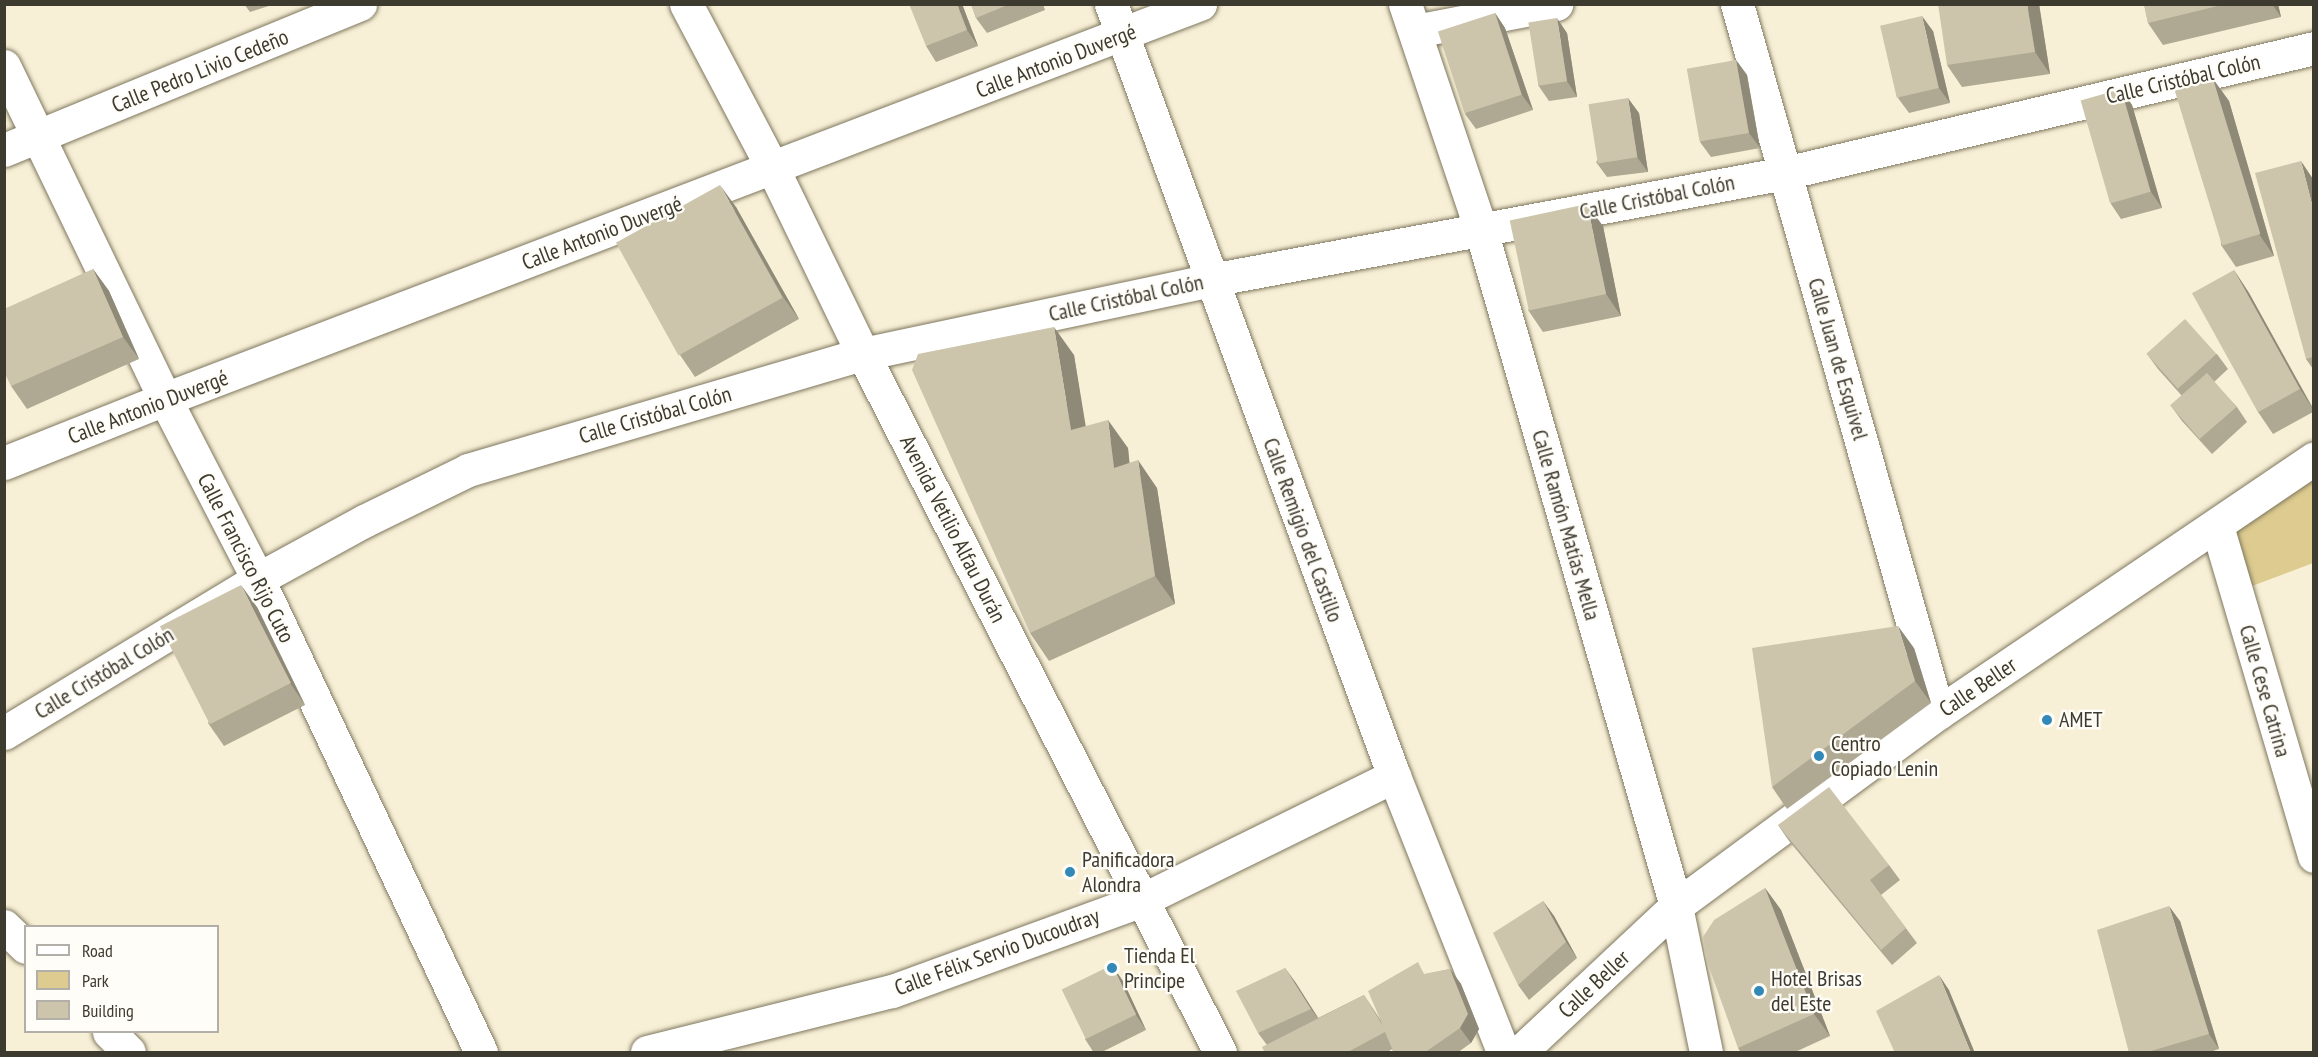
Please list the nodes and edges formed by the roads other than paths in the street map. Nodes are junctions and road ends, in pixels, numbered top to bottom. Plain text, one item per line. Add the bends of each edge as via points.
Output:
1 (360, 4) edge
2 (686, 4) edge
3 (1111, 4) edge
4 (1200, 4) edge
5 (1556, 4) edge
6 (1737, 4) edge
7 (1410, 18) edge
8 (1124, 36) junction
9 (2313, 48) edge
10 (4, 66) edge
11 (39, 137) junction
12 (4, 150) edge
13 (772, 167) junction
14 (1785, 173) junction
15 (1481, 230) junction
16 (1211, 280) junction
17 (863, 354) junction
18 (165, 399) junction
19 (2313, 458) edge
20 (4, 464) edge
21 (2217, 526) junction
22 (258, 579) junction
23 (1938, 713) junction
24 (4, 733) edge
25 (1394, 776) junction
26 (2313, 856) edge
27 (1142, 900) junction
28 (1676, 906) junction
29 (4, 926) edge
30 (24, 945) edge
31 (110, 1033) edge
32 (129, 1053) edge
33 (481, 1053) edge
34 (647, 1053) edge
35 (1220, 1053) edge
36 (1503, 1053) edge
37 (1520, 1053) edge
38 (1706, 1053) edge

1 - 11 street, Calle Pedro Livio Cedeño
2 - 13 street, Avenida Vetilio Alfau Durán
3 - 8 street, Calle Remigio del Castillo
4 - 8 street, Calle Antonio Duvergé
5 - 7 street
6 - 14 street, Calle Juan de Esquivel
7 - 15 street, Calle Ramón Matías Mella
8 - 13 street, Calle Antonio Duvergé
8 - 16 street, Calle Remigio del Castillo
9 - 14 street, Calle Cristóbal Colón
10 - 11 street, Calle Francisco Rijo Cuto
11 - 12 street, Calle Pedro Livio Cedeño
11 - 18 street, Calle Francisco Rijo Cuto
13 - 17 street, Avenida Vetilio Alfau Durán
13 - 18 street, Calle Antonio Duvergé
14 - 15 street, Calle Cristóbal Colón
14 - 23 street, Calle Juan de Esquivel
15 - 16 street, Calle Cristóbal Colón
15 - 28 street, Calle Ramón Matías Mella
16 - 17 street, Calle Cristóbal Colón
16 - 25 street, Calle Remigio del Castillo
17 - 22 street, Calle Cristóbal Colón via 468,470
17 - 27 street, Avenida Vetilio Alfau Durán
18 - 20 street, Calle Antonio Duvergé
18 - 22 street, Calle Francisco Rijo Cuto
19 - 21 street, Calle Beller
21 - 23 street, Calle Beller
21 - 26 street, Calle Cese Catrina
22 - 24 street, Calle Cristóbal Colón
22 - 33 street, Calle Francisco Rijo Cuto
23 - 28 street, Calle Beller
25 - 27 street, Calle Félix Servio Ducoudray
25 - 36 street, Calle Remigio del Castillo
27 - 34 street, Calle Félix Servio Ducoudray via 892,991
27 - 35 street, Avenida Vetilio Alfau Durán
28 - 37 street, Calle Beller
28 - 38 street, Calle Ramón Matías Mella
29 - 30 street
31 - 32 street

